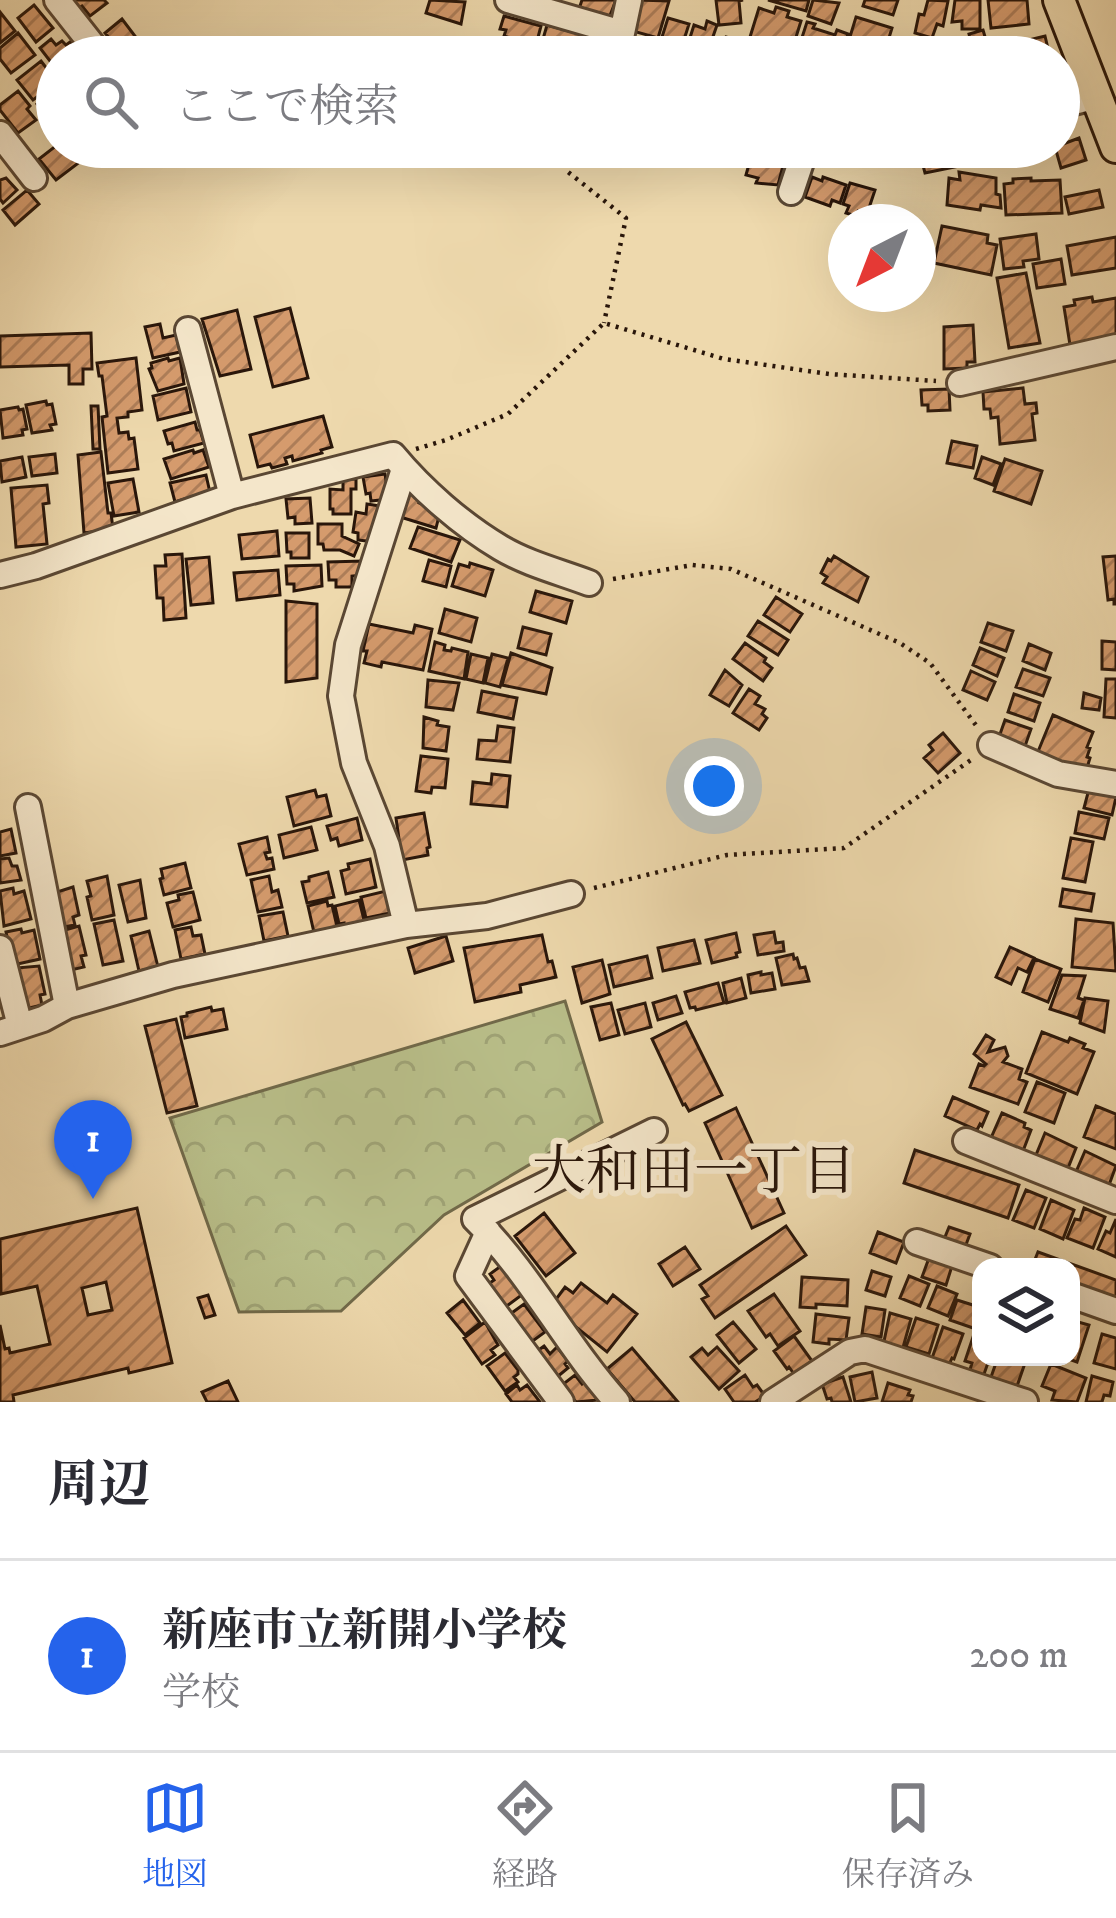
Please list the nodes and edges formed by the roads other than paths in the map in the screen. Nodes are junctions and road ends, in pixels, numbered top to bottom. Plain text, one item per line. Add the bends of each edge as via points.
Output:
1 (57, 0) edge
2 (508, 0) edge
3 (629, 0) edge
4 (1060, 0) edge
5 (85, 36) edge
6 (1074, 36) edge
7 (1080, 52) edge
8 (1097, 96) junction
9 (1080, 100) edge
10 (0, 134) edge
11 (1116, 147) edge
12 (799, 168) edge
13 (34, 178) dead end
14 (791, 192) dead end
15 (188, 330) dead end
16 (1116, 347) edge
17 (960, 383) road end
18 (398, 462) junction
19 (232, 496) junction
20 (0, 575) edge
21 (590, 583) road end
22 (992, 746) road end
23 (1116, 784) edge
24 (28, 807) dead end
25 (571, 894) road end
26 (406, 925) junction
27 (0, 948) edge
28 (67, 1006) junction
29 (10, 1029) edge
30 (654, 1131) dead end
31 (966, 1141) dead end
32 (1116, 1202) edge
33 (488, 1232) junction
34 (916, 1242) dead end
35 (972, 1261) edge
36 (1080, 1298) edge
37 (1116, 1311) edge
38 (561, 1402) edge
39 (617, 1402) edge
40 (773, 1402) edge
41 (1025, 1402) edge

1 - 5 street
2 - 3 street via 622,33
4 - 6 main road
7 - 8 main road
8 - 9 street
8 - 11 main road
10 - 13 street
12 - 14 street
15 - 19 street
16 - 17 street
18 - 19 street
18 - 21 street via 502,549
18 - 26 street via 341,696
19 - 20 street
22 - 23 street via 1058,774
24 - 28 street
25 - 26 street via 488,916
26 - 28 street
27 - 29 street
28 - 29 street
30 - 33 street via 475,1219
31 - 32 street
33 - 38 street via 468,1276
33 - 39 street
34 - 35 street
36 - 37 street
40 - 41 street via 865,1349

